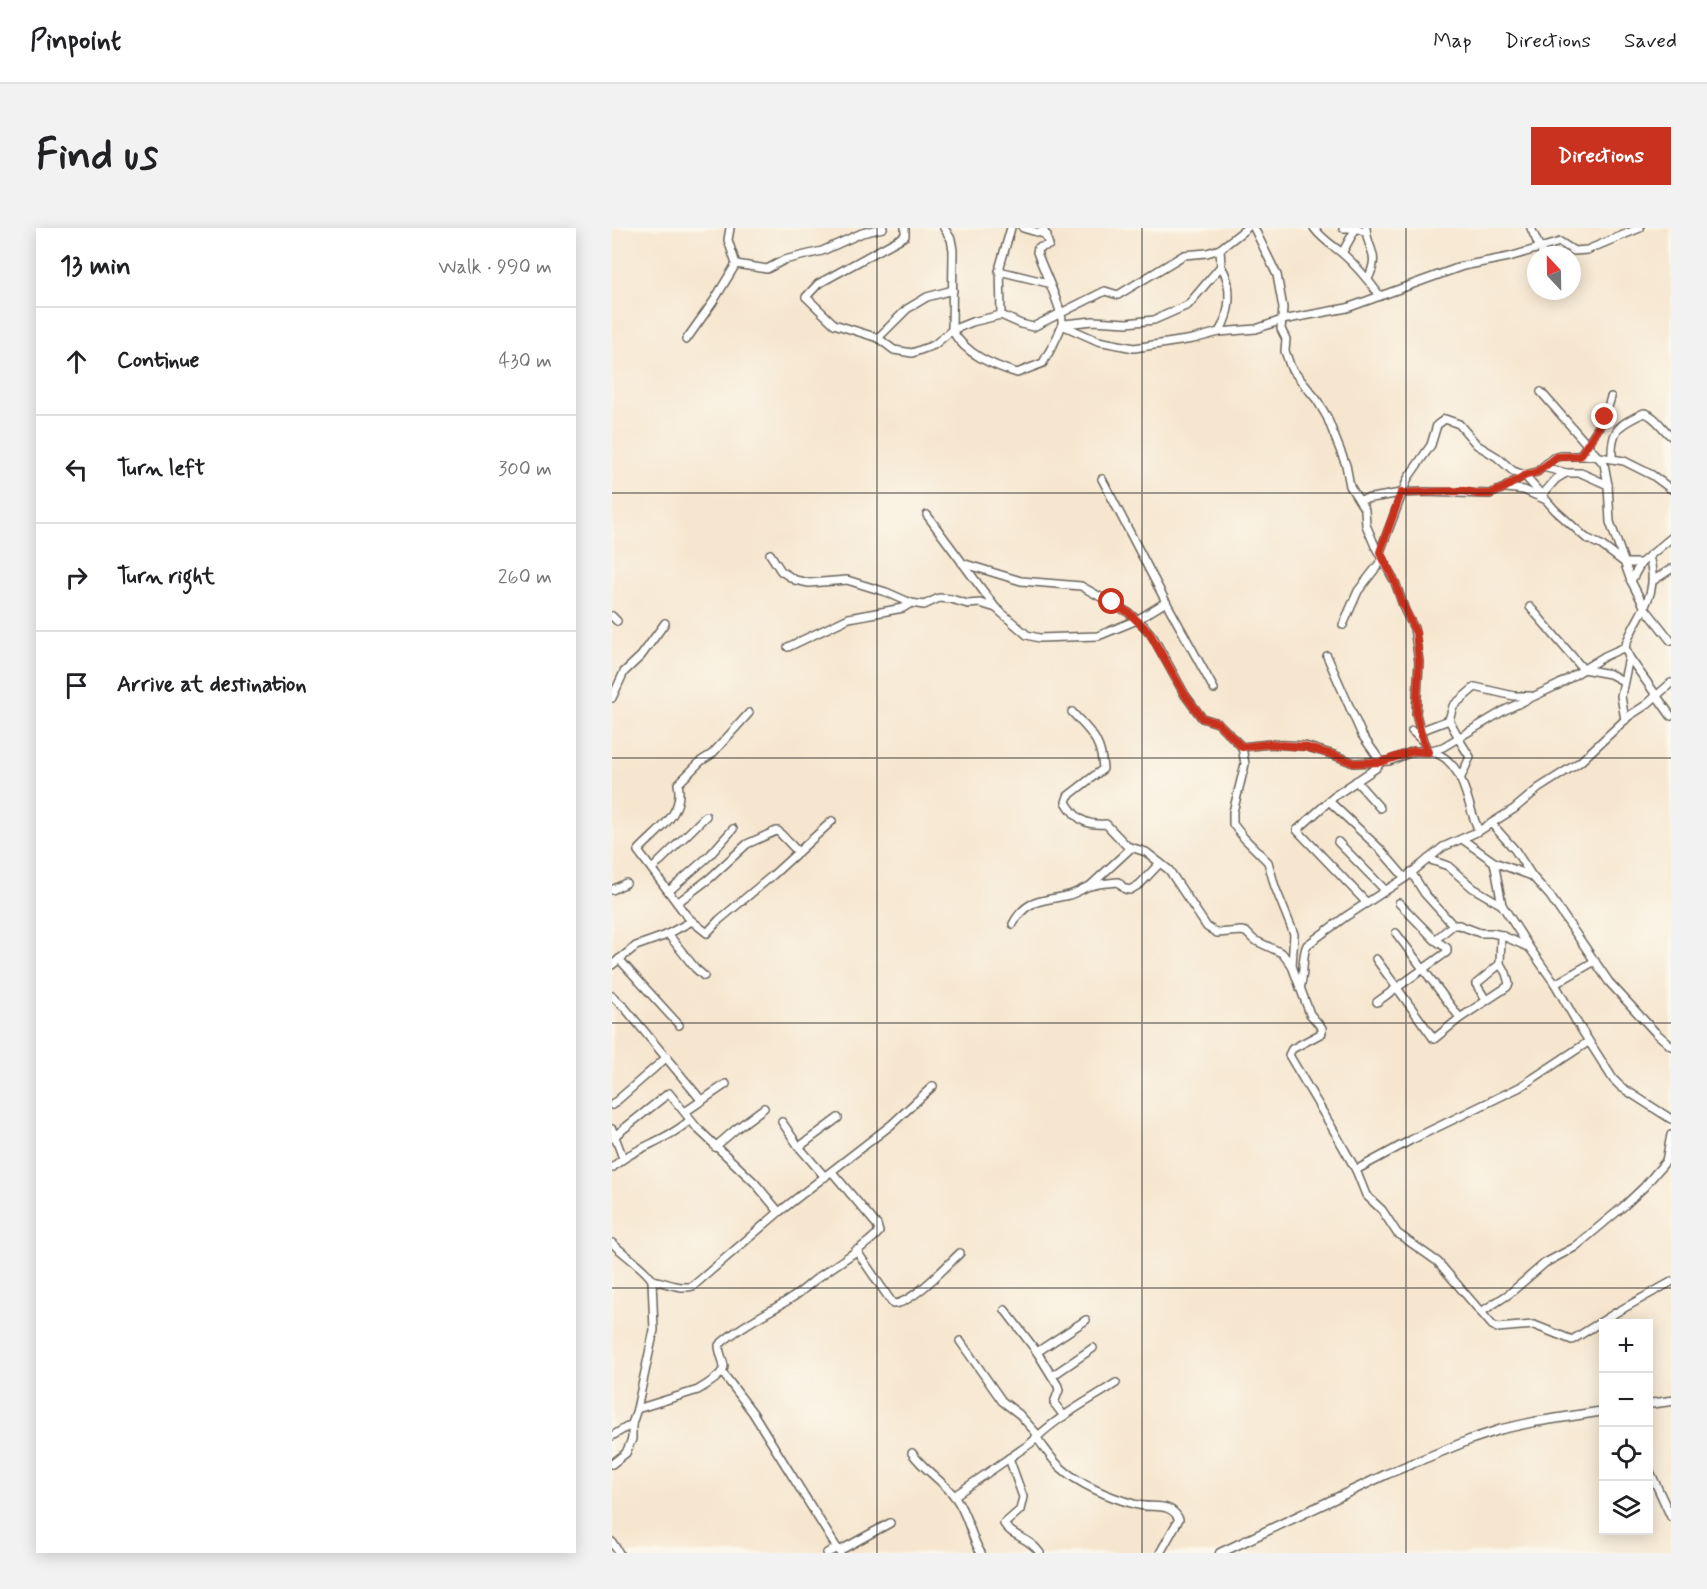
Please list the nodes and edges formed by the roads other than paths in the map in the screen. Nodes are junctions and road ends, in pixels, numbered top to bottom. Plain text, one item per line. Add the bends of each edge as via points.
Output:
1 (730, 228) edge
2 (882, 228) edge
3 (905, 228) edge
4 (944, 228) edge
5 (1011, 228) edge
6 (1023, 228) edge
7 (1247, 228) edge
8 (1254, 228) edge
9 (1314, 228) edge
10 (1343, 228) edge
11 (1356, 228) edge
12 (1531, 228) edge
13 (1640, 228) edge
14 (1366, 230) edge
15 (1045, 232) edge
16 (1540, 246) edge
17 (1552, 246) edge
18 (1566, 246) edge
19 (1220, 249) junction
20 (1581, 250) edge
21 (1342, 253) junction
22 (1527, 254) edge
23 (736, 264) junction
24 (1221, 266) junction
25 (999, 271) junction
26 (1368, 279) junction
27 (1048, 283) junction
28 (953, 290) junction
29 (1380, 296) junction
30 (1062, 312) junction
31 (1001, 315) junction
32 (1282, 320) junction
33 (1062, 325) junction
34 (952, 330) junction
35 (1219, 332) junction
36 (878, 338) junction
37 (686, 340) dead end
38 (1541, 392) dead end
39 (1611, 397) dead end
40 (1671, 436) edge
41 (1587, 446) junction
42 (1580, 456) junction
43 (1605, 459) junction
44 (1540, 470) junction
45 (1566, 473) junction
46 (1524, 476) junction
47 (1102, 479) dead end
48 (1608, 485) junction
49 (1535, 486) junction
50 (1504, 488) junction
51 (1671, 489) edge
52 (1401, 493) junction
53 (1545, 498) junction
54 (1359, 500) junction
55 (927, 515) dead end
56 (1671, 538) edge
57 (770, 554) dead end
58 (1381, 556) junction
59 (1649, 556) junction
60 (962, 563) junction
61 (1625, 563) junction
62 (1641, 563) junction
63 (1671, 569) edge
64 (1631, 580) junction
65 (1654, 580) junction
66 (1166, 602) junction
67 (911, 603) junction
68 (1530, 607) dead end
69 (996, 608) junction
70 (1645, 608) junction
71 (1137, 620) junction
72 (664, 623) dead end
73 (1343, 625) dead end
74 (1671, 641) edge
75 (788, 647) dead end
76 (1625, 647) junction
77 (1326, 656) dead end
78 (1629, 657) junction
79 (1583, 669) junction
80 (1623, 681) junction
81 (1671, 683) edge
82 (1214, 689) dead end
83 (1532, 696) junction
84 (1656, 696) junction
85 (612, 698) edge
86 (1072, 712) dead end
87 (750, 713) dead end
88 (1671, 716) edge
89 (1449, 720) junction
90 (1625, 720) junction
91 (1421, 735) junction
92 (1458, 738) junction
93 (1242, 747) junction
94 (1441, 750) junction
95 (1429, 751) junction
96 (1381, 762) junction
97 (1456, 768) junction
98 (1465, 770) junction
99 (1461, 777) junction
100 (1356, 781) junction
101 (1329, 801) junction
102 (1380, 808) dead end
103 (706, 816) dead end
104 (832, 820) dead end
105 (1492, 824) junction
106 (733, 829) dead end
107 (1479, 831) junction
108 (1461, 839) junction
109 (1338, 842) dead end
110 (1131, 849) junction
111 (798, 852) junction
112 (1428, 859) junction
113 (1494, 861) junction
114 (1160, 863) junction
115 (652, 869) junction
116 (1411, 872) junction
117 (1532, 876) junction
118 (1405, 879) junction
119 (626, 883) dead end
120 (1090, 886) junction
121 (612, 890) edge
122 (1386, 890) junction
123 (669, 891) junction
124 (677, 903) junction
125 (1367, 903) junction
126 (1399, 903) dead end
127 (1502, 905) junction
128 (692, 921) junction
129 (1013, 924) dead end
130 (1452, 926) junction
131 (1396, 933) dead end
132 (668, 934) junction
133 (1501, 935) junction
134 (1435, 940) junction
135 (1528, 947) junction
136 (619, 959) junction
137 (1376, 959) dead end
138 (1595, 961) junction
139 (1500, 964) junction
140 (612, 965) edge
141 (1292, 966) junction
142 (1423, 970) junction
143 (704, 976) dead end
144 (1555, 984) junction
145 (1398, 987) junction
146 (1300, 988) junction
147 (612, 996) edge
148 (1486, 1000) junction
149 (1377, 1002) dead end
150 (1460, 1018) junction
151 (679, 1024) dead end
152 (1588, 1042) junction
153 (1671, 1046) edge
154 (667, 1057) junction
155 (726, 1084) dead end
156 (933, 1086) dead end
157 (702, 1101) junction
158 (615, 1103) edge
159 (764, 1108) dead end
160 (685, 1112) junction
161 (612, 1113) edge
162 (838, 1118) dead end
163 (1671, 1119) edge
164 (690, 1120) junction
165 (782, 1122) dead end
166 (613, 1134) edge
167 (1671, 1135) edge
168 (715, 1147) junction
169 (799, 1147) junction
170 (622, 1158) junction
171 (612, 1168) edge
172 (1356, 1170) junction
173 (832, 1172) junction
174 (825, 1177) junction
175 (779, 1212) junction
176 (612, 1243) edge
177 (856, 1250) junction
178 (960, 1253) dead end
179 (652, 1280) junction
180 (1671, 1282) edge
181 (1005, 1310) dead end
182 (1481, 1312) junction
183 (1086, 1320) dead end
184 (960, 1341) dead end
185 (1093, 1348) dead end
186 (1037, 1352) junction
187 (722, 1372) junction
188 (1052, 1376) junction
189 (1116, 1383) dead end
190 (1671, 1401) edge
191 (1653, 1403) edge
192 (637, 1409) junction
193 (1599, 1412) edge
194 (1064, 1416) junction
195 (632, 1424) junction
196 (612, 1436) edge
197 (1037, 1436) junction
198 (912, 1453) dead end
199 (1009, 1458) junction
200 (612, 1464) edge
201 (1653, 1478) edge
202 (954, 1496) junction
203 (1671, 1517) edge
204 (890, 1523) dead end
205 (612, 1542) edge
206 (839, 1550) edge
207 (619, 1553) edge
208 (827, 1553) edge
209 (981, 1553) edge
210 (1040, 1553) edge
211 (1160, 1553) edge
212 (1220, 1553) edge

1 - 23 street via 728,240
2 - 23 street via 767,269
3 - 36 street via 905,236 818,284 806,297 834,324
4 - 28 street via 953,250
5 - 25 street
6 - 15 street
7 - 19 street
8 - 32 street via 1277,275
9 - 21 street
10 - 11 street
11 - 14 street
11 - 21 street
12 - 16 street
13 - 20 street
14 - 26 street via 1374,251 1374,266
15 - 27 street via 1049,245 1037,252
17 - 18 street via 1560,242
19 - 24 street
19 - 30 street via 1184,255 1124,293 1116,296 1105,291
21 - 26 street
22 - 29 street via 1463,266
23 - 37 street
24 - 33 street via 1188,305 1154,320
24 - 35 street via 1230,292
25 - 27 street
25 - 31 street
26 - 29 street
27 - 30 street
28 - 34 street
28 - 36 street via 927,297 907,309
29 - 32 street via 1347,308
30 - 31 street via 1033,327
30 - 33 street
31 - 34 street
32 - 35 street via 1256,329
32 - 54 street via 1291,368 1327,417 1350,486
33 - 34 street via 1042,363 1017,373 977,356 958,341
33 - 35 street via 1098,341 1134,348
34 - 36 street via 934,345 912,353 894,350
38 - 41 street
39 - 41 street via 1605,417
40 - 43 street via 1650,414 1640,415 1613,434
41 - 42 street
41 - 43 street
42 - 43 street
42 - 44 street via 1557,457
43 - 48 street
43 - 51 street via 1637,466
44 - 45 street
44 - 46 street
44 - 49 street
45 - 48 street via 1581,473
45 - 53 street via 1556,479
46 - 49 street
46 - 50 street
46 - 52 street via 1477,446 1459,424 1445,419 1437,425 1431,445
47 - 66 street
48 - 61 street via 1610,522
49 - 53 street
50 - 52 street via 1484,495 1464,491
50 - 53 street
52 - 54 street
52 - 58 street
53 - 61 street via 1586,538
54 - 58 street
55 - 60 street
56 - 59 street
57 - 67 street via 781,571 795,580 847,580
58 - 73 street via 1358,591
58 - 91 street via 1416,633 1419,670 1415,705
59 - 62 street
59 - 65 street
60 - 69 street
60 - 71 street via 1021,581 1081,586
61 - 62 street
61 - 64 street
62 - 64 street
63 - 65 street
64 - 70 street
65 - 70 street
66 - 71 street
66 - 82 street
67 - 69 street via 924,605 939,598
67 - 75 street via 849,618
68 - 79 street
69 - 71 street via 1027,635 1039,638 1098,636
70 - 74 street
70 - 76 street
71 - 93 street via 1153,638 1202,718 1218,723
72 - 85 street via 641,656 624,672
76 - 78 street
76 - 79 street
77 - 96 street via 1362,735
78 - 80 street
78 - 84 street
79 - 80 street via 1594,669
79 - 83 street
80 - 90 street
81 - 84 street
83 - 89 street via 1475,687 1453,706
83 - 92 street
84 - 88 street
84 - 90 street
86 - 110 street via 1101,747 1103,769 1068,796 1066,802 1083,823 1106,824
87 - 115 street via 678,784 680,793 670,822 638,851
89 - 91 street
89 - 92 street
90 - 105 street via 1580,762
91 - 95 street
92 - 94 street
92 - 98 street via 1470,758
93 - 96 street via 1305,747 1354,763
93 - 141 street via 1245,764 1233,824 1268,862 1294,934
94 - 95 street
94 - 97 street
95 - 96 street via 1414,751
96 - 100 street
97 - 98 street
97 - 99 street
98 - 99 street
99 - 107 street
100 - 101 street
100 - 102 street
101 - 118 street via 1381,850
101 - 125 street via 1297,830
103 - 115 street
104 - 111 street
105 - 107 street
105 - 117 street
106 - 123 street
107 - 108 street
108 - 112 street
108 - 113 street
109 - 122 street
110 - 114 street via 1146,852
110 - 120 street
111 - 124 street via 776,831 747,844
111 - 128 street via 707,933
112 - 116 street
112 - 127 street via 1448,866 1473,888
113 - 117 street
113 - 127 street
114 - 120 street via 1130,890 1118,882
114 - 141 street via 1174,876 1207,927 1217,933 1246,932 1282,953
115 - 123 street
116 - 118 street
116 - 130 street
117 - 138 street
118 - 122 street
119 - 121 street
120 - 129 street via 1067,896 1041,899 1017,916
122 - 125 street
123 - 124 street
124 - 128 street
125 - 146 street via 1307,945
126 - 134 street
127 - 135 street
128 - 132 street
130 - 133 street
130 - 134 street
131 - 142 street
132 - 136 street via 636,946
132 - 143 street
133 - 135 street
133 - 139 street
134 - 142 street via 1447,952
135 - 144 street
136 - 140 street
136 - 151 street
137 - 145 street
138 - 144 street
138 - 153 street via 1627,1002
139 - 148 street via 1476,984
139 - 148 street via 1509,984
141 - 146 street
142 - 145 street
142 - 150 street
144 - 152 street
145 - 149 street
145 - 150 street via 1434,1039
146 - 172 street via 1322,1033 1288,1055
147 - 154 street
148 - 150 street
152 - 163 street via 1621,1087
152 - 172 street via 1520,1087
154 - 157 street
154 - 158 street
155 - 157 street
156 - 173 street
157 - 160 street
158 - 161 street
159 - 168 street
160 - 164 street
160 - 166 street via 669,1093
162 - 169 street
164 - 168 street
164 - 170 street
165 - 169 street
166 - 170 street
167 - 182 street via 1666,1161 1631,1199 1575,1248 1545,1263
168 - 175 street via 755,1183
169 - 174 street
170 - 171 street
172 - 182 street via 1366,1195 1380,1207 1397,1233 1438,1262
173 - 174 street
173 - 177 street via 879,1228 874,1237
174 - 175 street
175 - 179 street via 693,1286
176 - 179 street
177 - 178 street via 893,1304 900,1304 920,1290
177 - 187 street via 804,1290 719,1345
179 - 192 street via 654,1330
180 - 182 street via 1572,1340 1534,1325 1497,1328
181 - 186 street
183 - 186 street
184 - 197 street via 1002,1401
185 - 188 street
186 - 188 street
187 - 192 street via 698,1390
187 - 206 street via 753,1413
188 - 194 street via 1059,1390 1054,1403
189 - 194 street
190 - 191 main road
192 - 195 street
193 - 212 main road via 1523,1424 1463,1443 1387,1474
194 - 197 street
195 - 196 street
195 - 200 street via 630,1448
197 - 199 street
197 - 211 street via 1057,1465 1082,1482 1137,1505 1175,1511 1179,1519
198 - 202 street
199 - 202 street
199 - 210 street via 1023,1497 1020,1510 1004,1524 1010,1532 1035,1545
201 - 203 street
202 - 209 street
204 - 206 street
205 - 207 street
206 - 208 street

